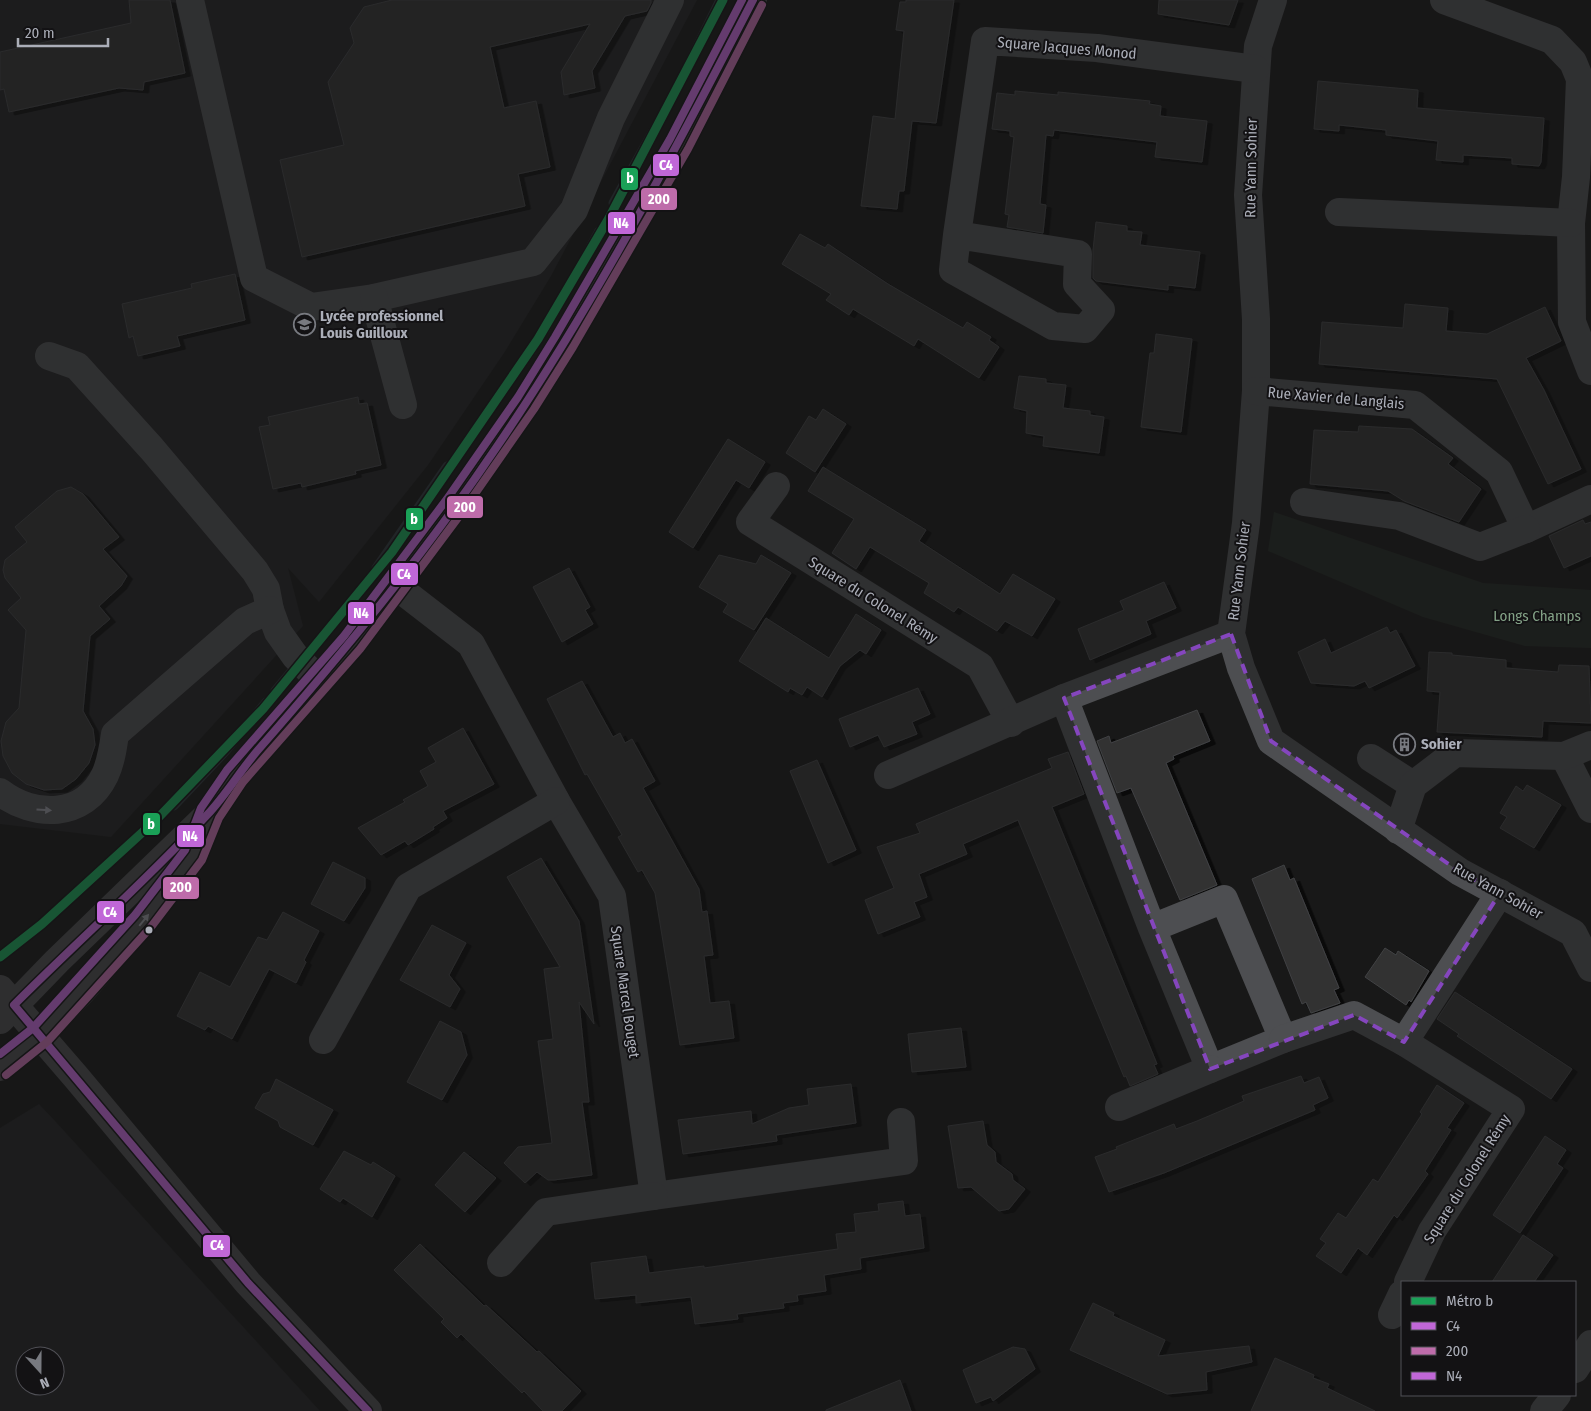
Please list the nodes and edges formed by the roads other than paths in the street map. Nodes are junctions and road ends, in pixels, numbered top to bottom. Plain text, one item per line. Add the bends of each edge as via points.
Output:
1 (190, 0) edge
2 (670, 0) edge
3 (753, 0) edge
4 (1273, 0) edge
5 (1444, 0) edge
6 (1255, 69) junction
7 (1339, 212) dead end
8 (1570, 224) junction
9 (957, 235) junction
10 (374, 298) junction
11 (49, 356) dead end
12 (1591, 371) edge
13 (1256, 391) junction
14 (403, 405) dead end
15 (776, 486) dead end
16 (1591, 499) edge
17 (1304, 502) dead end
18 (1526, 529) junction
19 (396, 586) junction
20 (270, 610) junction
21 (1231, 634) junction
22 (319, 680) junction
23 (1064, 698) junction
24 (1011, 723) junction
25 (1591, 745) edge
26 (1564, 756) junction
27 (1371, 758) dead end
28 (888, 775) dead end
29 (1413, 785) junction
30 (0, 792) edge
31 (556, 801) junction
32 (1591, 809) edge
33 (210, 813) junction
34 (1398, 830) junction
35 (1500, 893) junction
36 (1152, 928) junction
37 (1591, 968) edge
38 (5, 1005) edge
39 (40, 1035) junction
40 (1283, 1039) junction
41 (323, 1040) dead end
42 (1404, 1042) junction
43 (0, 1067) edge
44 (1210, 1069) junction
45 (1119, 1107) dead end
46 (901, 1122) dead end
47 (654, 1196) junction
48 (500, 1262) dead end
49 (1408, 1281) edge
50 (1591, 1344) edge
51 (1576, 1367) edge
52 (368, 1411) edge

1 - 10 street via 254,278 310,306
2 - 10 street via 611,118 574,210 533,262
3 - 19 main road via 679,144 564,342 521,411
4 - 6 street, Rue Yann Sohier via 1258,46
5 - 8 street via 1552,40 1573,62 1580,79 1576,177
6 - 9 street, Square Jacques Monod via 1098,48 985,41
6 - 13 street, Rue Yann Sohier via 1248,195 1256,318
7 - 8 street
8 - 12 street via 1572,322
9 - 9 street, Square Jacques Monod via 953,270 1053,326 1085,329 1101,310 1077,284 1078,254
10 - 14 street
11 - 20 street via 77,366 152,449 255,570 266,589
13 - 18 street, Rue Xavier de Langlais via 1415,405 1499,472
13 - 21 street, Rue Yann Sohier via 1244,536
15 - 24 street, Square du Colonel Rémy via 750,522 980,666
16 - 18 street
17 - 18 street via 1400,516 1480,547
19 - 22 main road
19 - 31 street, Square Marcel Bouget via 471,644
20 - 22 street via 278,632
30 -> 20 street via 15,803 49,811 84,800 104,776 115,734 245,621
21 - 23 street
21 - 34 street, Rue Yann Sohier via 1241,668 1271,741
22 - 33 main road via 236,776
23 - 24 street
23 - 36 street
24 - 28 street
25 - 26 street
26 - 29 street via 1455,752
26 - 32 street
27 - 29 street
29 - 34 street
31 - 41 street via 408,887
31 - 47 street, Square Marcel Bouget via 612,896
33 - 38 main road
39 -> 33 main road via 112,957 194,855
34 - 35 street, Rue Yann Sohier via 1460,872
35 - 37 street, Rue Yann Sohier via 1573,933
35 - 42 street
36 - 40 street via 1224,898
36 - 44 street
38 - 39 main road
39 - 43 main road
39 - 52 main road via 248,1283
40 - 42 street, Square du Colonel Rémy via 1354,1015
40 - 44 street, Square du Colonel Rémy
42 - 49 street, Square du Colonel Rémy via 1511,1109 1432,1231
44 - 45 street, Square du Colonel Rémy
46 - 47 street via 904,1161
47 - 48 street via 546,1212
50 - 51 street

